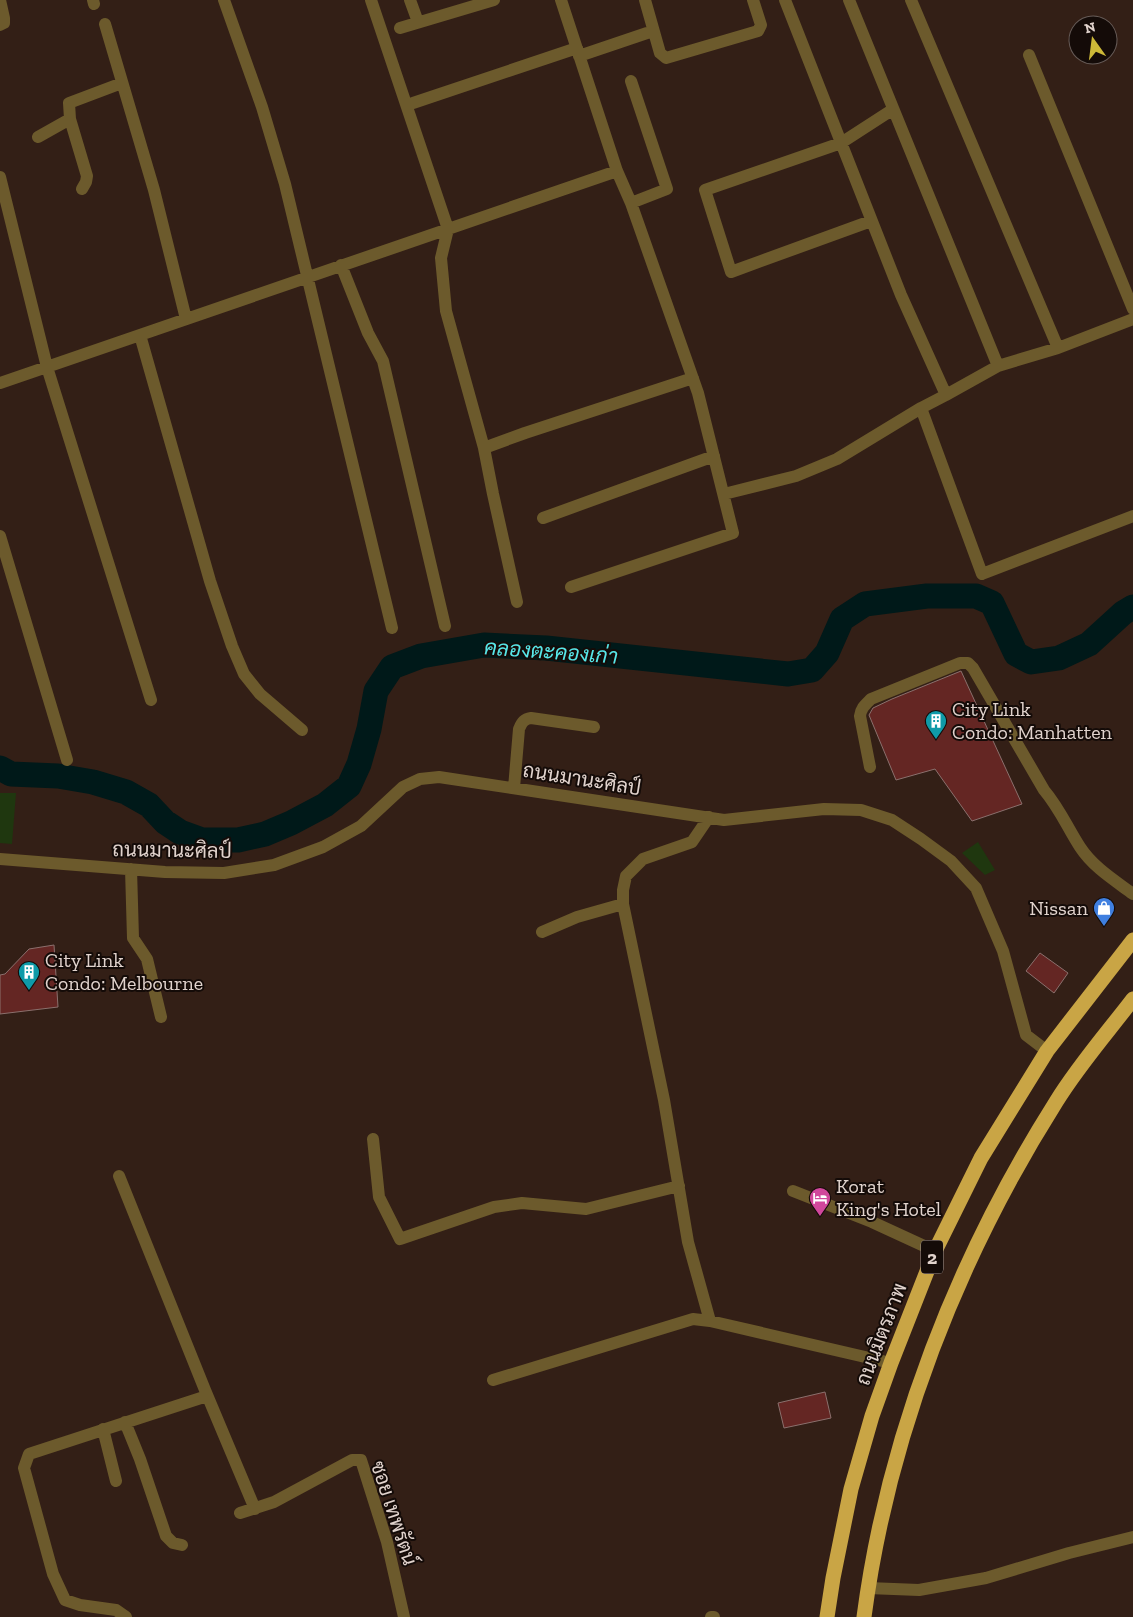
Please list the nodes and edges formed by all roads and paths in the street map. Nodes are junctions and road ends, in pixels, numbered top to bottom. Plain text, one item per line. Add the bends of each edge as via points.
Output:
1 (0, 0) edge
2 (224, 0) edge
3 (372, 0) edge
4 (410, 0) edge
5 (494, 0) edge
6 (561, 0) edge
7 (645, 0) edge
8 (753, 0) edge
9 (785, 0) edge
10 (849, 0) edge
11 (911, 0) edge
12 (418, 22) junction
13 (105, 24) dead end
14 (0, 25) edge
15 (400, 28) dead end
16 (647, 33) dead end
17 (578, 52) junction
18 (1029, 55) dead end
19 (631, 81) dead end
20 (122, 83) junction
21 (413, 103) dead end
22 (892, 110) junction
23 (70, 118) junction
24 (38, 137) dead end
25 (841, 143) junction
26 (617, 171) junction
27 (0, 177) edge
28 (82, 189) dead end
29 (631, 203) junction
30 (871, 221) junction
31 (448, 229) junction
32 (341, 265) junction
33 (309, 276) junction
34 (1133, 309) edge
35 (186, 319) junction
36 (1133, 319) edge
37 (140, 335) junction
38 (1058, 348) junction
39 (998, 366) junction
40 (47, 367) junction
41 (693, 378) junction
42 (0, 384) edge
43 (946, 396) junction
44 (921, 408) junction
45 (484, 448) junction
46 (714, 456) junction
47 (724, 494) junction
48 (1133, 516) edge
49 (543, 518) dead end
50 (0, 536) edge
51 (571, 587) dead end
52 (517, 602) dead end
53 (444, 626) dead end
54 (392, 628) dead end
55 (152, 700) dead end
56 (594, 727) dead end
57 (302, 730) dead end
58 (67, 760) dead end
59 (870, 767) dead end
60 (514, 788) junction
61 (709, 817) junction
62 (0, 859) edge
63 (131, 869) junction
64 (1133, 894) edge
65 (623, 904) junction
66 (542, 932) dead end
67 (1133, 940) edge
68 (1133, 999) edge
69 (161, 1017) dead end
70 (1047, 1050) junction
71 (373, 1139) dead end
72 (120, 1176) dead end
73 (679, 1186) junction
74 (793, 1191) dead end
75 (935, 1251) junction
76 (710, 1321) junction
77 (891, 1363) junction
78 (493, 1380) dead end
79 (207, 1396) junction
80 (125, 1422) junction
81 (103, 1429) junction
82 (116, 1481) dead end
83 (255, 1509) junction
84 (240, 1513) dead end
85 (1133, 1537) edge
86 (182, 1545) dead end
87 (868, 1588) junction
88 (126, 1617) edge
89 (404, 1617) edge
90 (827, 1617) edge
91 (864, 1617) edge

1 - 14 street via 4,23
2 - 33 street via 265,115
3 - 31 street
4 - 12 street
5 - 12 street
6 - 17 street
7 - 8 street via 660,53 666,58 758,31 760,25
9 - 25 street
10 - 22 street
11 - 38 street
12 - 15 street
13 - 20 street
16 - 17 street
17 - 21 street
17 - 26 street
18 - 34 street
19 - 29 street via 667,189
20 - 23 street via 69,103
20 - 35 street via 154,190
22 - 25 street
22 - 39 street
23 - 24 street
23 - 28 street via 87,176
25 - 30 street
25 - 30 street via 705,190 731,272
26 - 29 street
26 - 31 street
27 - 40 street
29 - 41 street
30 - 43 street
31 - 32 street
31 - 45 street via 442,258 446,310
32 - 33 street
32 - 53 street via 368,333 383,361
33 - 35 street
33 - 54 street
35 - 37 street
36 - 38 street
37 - 40 street
37 - 57 street via 210,581 232,646 244,674 260,694
38 - 39 street
39 - 43 street
40 - 42 street
40 - 55 street
41 - 45 street
41 - 46 street
43 - 44 street
44 - 47 street via 837,459 796,476
44 - 48 street via 982,574
45 - 52 street
46 - 47 street
46 - 49 street
47 - 51 street via 733,534
50 - 58 street
56 - 60 street via 526,719 519,729
59 - 64 street via 860,716 865,705 871,699 960,663 968,663 1080,848 1104,873
60 - 61 street, ถนนมานะศิลป์
60 - 63 street, ถนนมานะศิลป์ via 439,777 420,779 403,787 361,826 323,847 274,865 224,873
61 - 65 street via 692,842 644,859 626,876
61 - 70 street, ถนนมานะศิลป์ via 724,820 824,810 861,810 892,820 921,839 951,861 976,888 1003,951 1026,1035
62 - 63 street, ถนนมานะศิลป์
63 - 69 street via 133,938 146,956
65 - 66 street via 577,917
65 - 73 street
67 - 70 highway, ถนนมิตรภาพ / 2
68 - 87 highway, 2 via 1056,1101 1010,1178 965,1270 904,1433
70 - 75 highway, ถนนมิตรภาพ / 2 via 981,1158
71 - 73 street via 379,1197 400,1239 494,1207 522,1203 586,1209
72 - 79 street
73 - 76 street via 688,1242
74 - 75 street
75 - 77 highway, ถนนมิตรภาพ / 2
76 - 77 street
76 - 78 street via 693,1319
77 - 90 highway, ถนนมิตรภาพ / 2 via 851,1489
79 - 80 street
79 - 83 street
80 - 81 street
80 - 86 street via 166,1536 172,1543
81 - 82 street
81 - 88 street via 29,1454 24,1468 53,1574 65,1600 116,1610
83 - 84 street, ซอย เทพรัตน์
83 - 89 street, ซอย เทพรัตน์ via 352,1460 361,1460
85 - 87 street via 986,1578 919,1590
87 - 91 highway, 2

